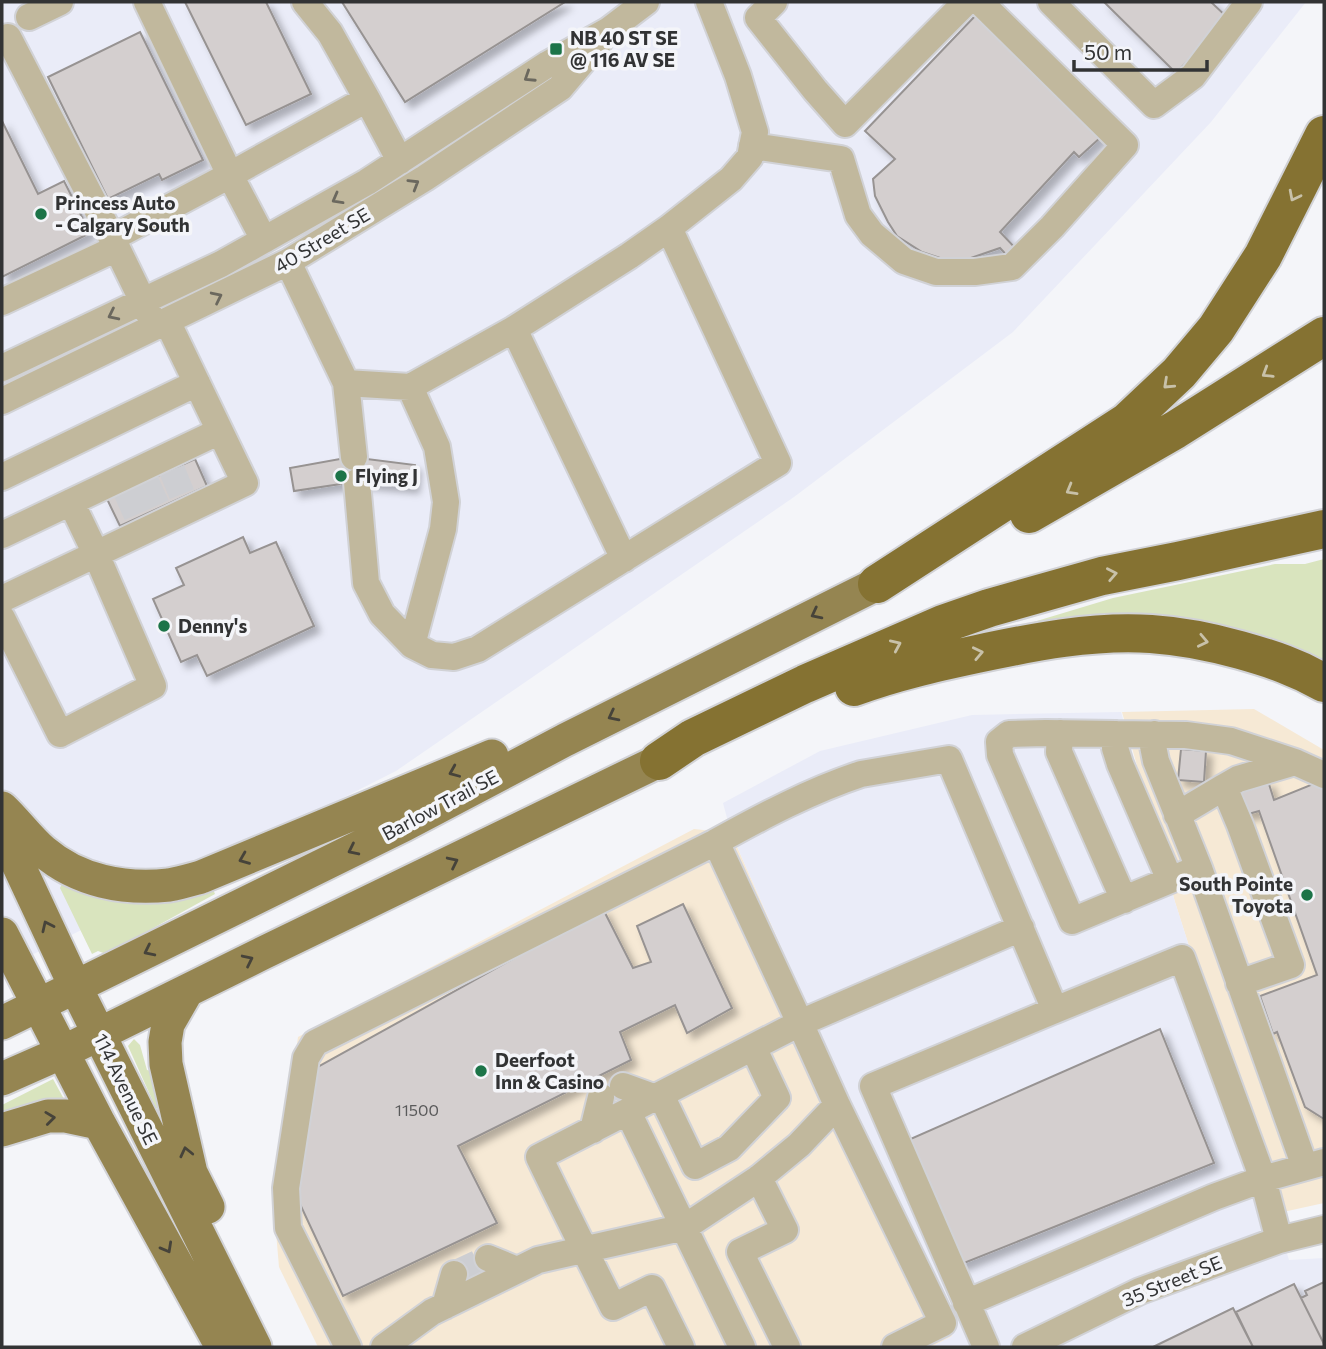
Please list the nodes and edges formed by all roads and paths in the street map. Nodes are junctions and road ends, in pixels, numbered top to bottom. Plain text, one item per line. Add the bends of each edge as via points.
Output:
1 (60, 2) edge
2 (147, 2) edge
3 (305, 2) edge
4 (646, 2) edge
5 (709, 2) edge
6 (774, 2) edge
7 (966, 2) edge
8 (980, 2) edge
9 (1051, 2) edge
10 (1249, 2) edge
11 (325, 13) edge
12 (29, 17) dead end
13 (609, 30) junction
14 (2, 40) edge
15 (367, 99) junction
16 (845, 124) junction
17 (1324, 135) edge
18 (752, 146) junction
19 (841, 159) junction
20 (400, 161) junction
21 (230, 175) junction
22 (669, 228) junction
23 (264, 240) junction
24 (114, 243) junction
25 (288, 262) junction
26 (143, 301) junction
27 (2, 302) edge
28 (161, 324) junction
29 (514, 329) junction
30 (1324, 336) edge
31 (2, 368) edge
32 (197, 383) junction
33 (346, 383) junction
34 (410, 387) junction
35 (2, 401) edge
36 (220, 431) junction
37 (2, 477) edge
38 (71, 502) junction
39 (1324, 529) edge
40 (2, 535) edge
41 (96, 554) junction
42 (624, 559) junction
43 (877, 584) junction
44 (2, 599) edge
45 (2, 618) edge
46 (412, 645) junction
47 (1324, 683) edge
48 (1060, 733) junction
49 (1116, 734) junction
50 (1154, 734) junction
51 (565, 740) junction
52 (659, 761) junction
53 (1295, 762) junction
54 (1324, 775) edge
55 (1224, 787) junction
56 (2, 808) edge
57 (1177, 815) junction
58 (2, 830) edge
59 (716, 842) junction
60 (1199, 868) junction
61 (1170, 880) junction
62 (1124, 900) junction
63 (1021, 928) junction
64 (2, 934) edge
65 (1239, 983) junction
66 (76, 988) junction
67 (187, 991) junction
68 (39, 1006) junction
69 (1055, 1010) junction
70 (2, 1023) edge
71 (800, 1023) junction
72 (80, 1044) junction
73 (753, 1047) junction
74 (2, 1079) edge
75 (659, 1096) junction
76 (837, 1105) junction
77 (628, 1112) junction
78 (99, 1124) junction
79 (2, 1130) edge
80 (593, 1130) junction
81 (1315, 1164) edge
82 (759, 1178) junction
83 (1263, 1179) junction
84 (685, 1227) junction
85 (1324, 1229) edge
86 (1279, 1240) junction
87 (584, 1250) junction
88 (488, 1258) dead end
89 (517, 1270) junction
90 (454, 1274) dead end
91 (966, 1303) junction
92 (445, 1306) junction
93 (1039, 1344) edge
94 (222, 1347) edge
95 (254, 1347) edge
96 (276, 1347) edge
97 (348, 1347) edge
98 (384, 1347) edge
99 (681, 1347) edge
100 (742, 1347) edge
101 (787, 1347) edge
102 (895, 1347) edge
103 (986, 1347) edge

1 - 12 street
2 - 21 street
3 - 11 street
4 - 13 street, 40 Street SE
5 - 18 street via 755,132
6 - 16 street via 758,18
7 - 16 street
8 - 19 street via 1125,145 1012,267 975,272 936,272 904,261 872,234 859,215
9 - 10 street via 1154,104 1193,76
11 - 15 street via 330,33
13 -> 20 street, 40 Street SE via 548,64
25 -> 13 street, 40 Street SE via 561,88
14 - 24 street via 8,37
15 - 20 street
15 - 21 street
16 - 19 street
17 -> 43 highway via 1263,256 1216,329 1179,373 1127,422
18 - 19 street
18 - 22 street via 750,157 731,179
20 -> 23 street, 40 Street SE
21 - 23 street
21 - 24 street
22 - 29 street
22 - 42 street via 778,463
23 - 26 street, 40 Street SE
24 - 26 street
24 - 27 street
28 -> 25 street, 40 Street SE
25 - 33 street
26 - 28 street
26 -> 31 street, 40 Street SE
28 - 32 street
28 - 35 street, 40 Street SE
29 - 34 street
29 - 42 street
30 -> 43 highway via 1175,430 993,535
32 - 36 street
32 - 37 street
33 - 34 street
33 - 46 street via 366,583 382,614
34 - 46 street via 437,447 446,502
36 - 38 street via 169,463
36 - 41 street via 245,483 151,519
38 - 40 street
38 - 41 street
52 -> 39 highway via 693,738 805,684 954,620 1102,576
41 - 44 street
41 - 45 street via 153,686 60,734
42 - 46 street via 478,649 454,657 432,655
43 -> 51 main road, Barlow Trail SE
52 -> 47 highway via 704,751 879,678 1007,647 1110,633 1199,640 1270,658
48 - 49 street
48 - 62 street via 1059,752
48 - 62 street via 1009,734 999,742 1000,755 1072,921
49 - 50 street
49 - 61 street via 1120,764
50 - 53 street via 1230,741
50 - 57 street via 1156,761
51 -> 56 main road via 529,741 221,869 171,885 119,886 65,867 41,850
51 -> 66 main road, Barlow Trail SE
67 -> 52 main road
53 - 54 street
53 - 55 street
55 - 57 street
55 - 65 street via 1291,965
57 - 60 street
66 -> 58 main road, 114 Avenue SE
59 - 63 street via 852,777 949,759
59 - 71 street
59 - 97 street via 315,1043 306,1058 286,1188 288,1227
60 - 61 street
60 - 65 street
61 - 62 street
63 - 69 street
63 - 71 street
64 - 68 main road, 114 Avenue SE
65 - 81 street
66 - 68 main road, Barlow Trail SE
66 - 72 main road, 114 Avenue SE
67 - 72 main road
96 -> 67 main road via 191,1173 165,1042 168,1024
68 - 70 main road, Barlow Trail SE
68 - 72 main road, 114 Avenue SE
69 - 83 street via 1182,958
69 - 91 street via 873,1086
71 - 73 street
71 - 76 street
72 - 74 main road
72 - 78 main road, 114 Avenue SE
72 - 95 main road via 174,1217 200,1239
73 - 75 street
73 - 75 street via 777,1098 729,1148 695,1166
75 - 77 street
75 - 80 street via 612,1092
76 - 82 street
76 - 102 street via 943,1323
77 - 80 street
77 - 84 street
79 -> 78 main road via 48,1116
78 -> 94 main road, 114 Avenue SE
80 - 87 street via 538,1157
81 - 83 street
82 - 84 street
82 - 101 street via 785,1230 740,1252
83 - 86 street
83 - 91 street
84 - 87 street
84 - 100 street
85 - 86 street, 35 Street SE
86 - 93 street, 35 Street SE via 1140,1291
87 - 89 street via 538,1260
87 - 99 street via 613,1307 652,1288
88 - 89 street
89 - 92 street
90 - 92 street
91 - 103 street
92 - 98 street

